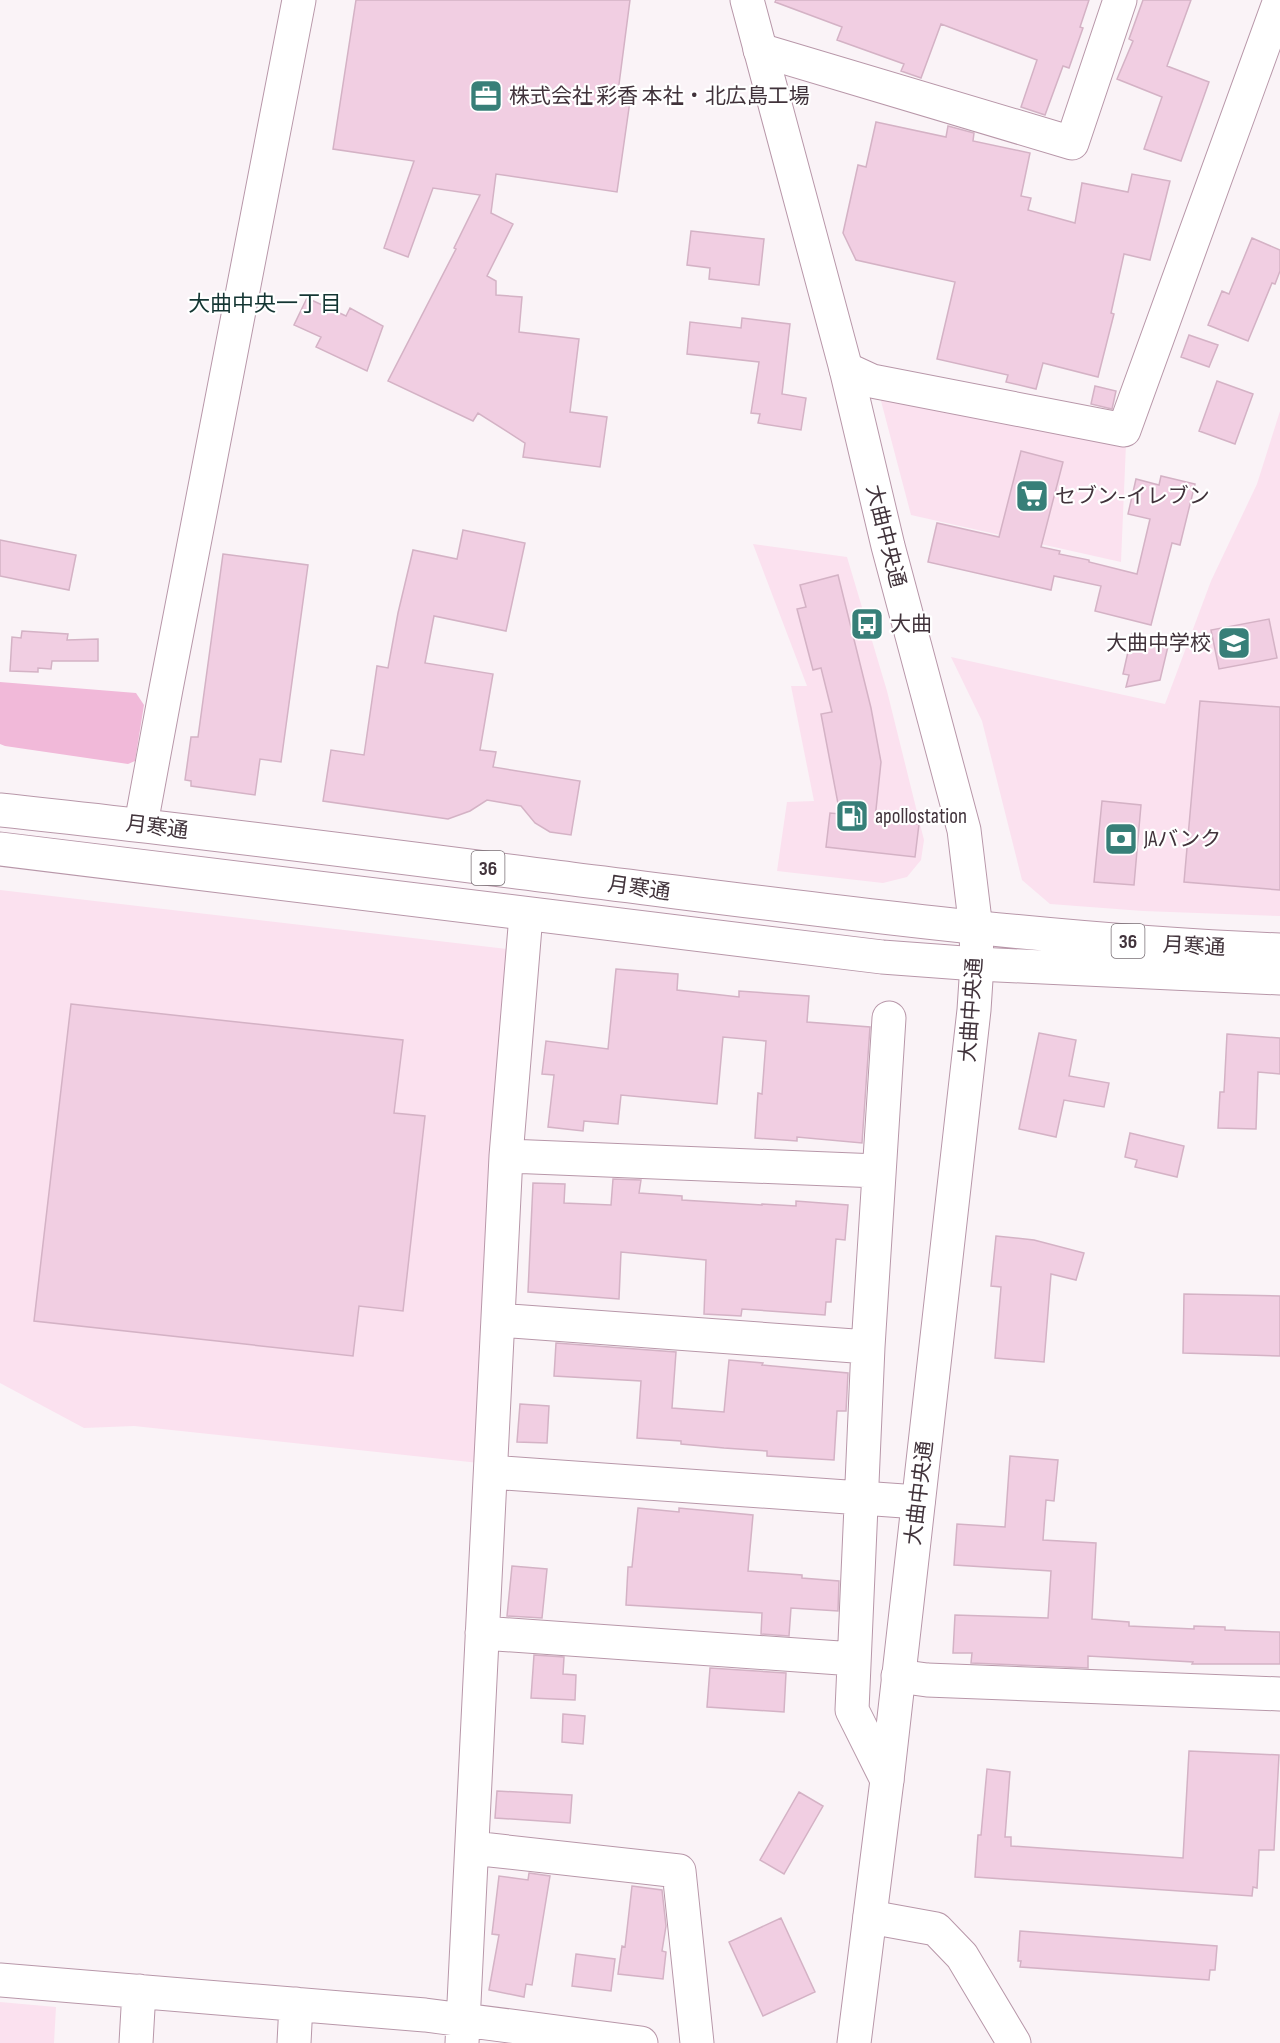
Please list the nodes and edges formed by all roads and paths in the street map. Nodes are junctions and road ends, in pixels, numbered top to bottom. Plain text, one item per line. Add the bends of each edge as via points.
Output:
1 (299, 0) edge
2 (747, 0) edge
3 (1120, 0) edge
4 (1280, 0) edge
5 (760, 50) junction
6 (846, 369) junction
7 (0, 810) edge
8 (141, 824) junction
9 (0, 849) edge
10 (526, 915) junction
11 (976, 928) junction
12 (1280, 950) edge
13 (976, 964) junction
14 (1280, 978) edge
15 (889, 1018) dead end
16 (506, 1156) junction
17 (878, 1171) junction
18 (498, 1320) junction
19 (868, 1347) junction
20 (490, 1472) junction
21 (861, 1499) junction
22 (918, 1503) junction
23 (482, 1633) junction
24 (854, 1659) junction
25 (898, 1676) junction
26 (1280, 1694) edge
27 (887, 1780) junction
28 (472, 1848) junction
29 (870, 1917) junction
30 (0, 1980) edge
31 (139, 1991) junction
32 (297, 2004) junction
33 (463, 2031) edge
34 (136, 2043) edge
35 (294, 2043) edge
36 (641, 2043) edge
37 (697, 2043) edge
38 (854, 2043) edge
39 (1014, 2043) edge

1 - 8 main road
2 - 5 main road, 大曲中央通
3 - 5 main road via 1072,143
4 - 6 main road via 1124,430 873,381
5 - 6 main road, 大曲中央通
6 - 11 main road, 大曲中央通 via 888,546 964,830
7 - 8 main road, 月寒通 / 36
8 - 11 main road, 月寒通 / 36
9 - 10 main road, 月寒通 / 36
10 - 13 main road, 月寒通 / 36 via 882,957
10 - 16 main road
11 - 12 main road, 月寒通 / 36 via 1183,946
11 - 13 main road, 大曲中央通
13 - 14 main road, 月寒通 / 36
13 - 22 main road, 大曲中央通
15 - 17 main road
16 - 17 main road
16 - 18 main road
17 - 19 main road
18 - 19 main road
18 - 20 main road
19 - 21 main road
20 - 21 main road
20 - 23 main road
21 - 22 main road
21 - 24 main road
22 - 25 main road, 大曲中央通
23 - 24 main road
23 - 28 main road
24 - 27 main road via 852,1710
25 - 26 main road
25 - 27 main road, 大曲中央通
27 - 29 main road, 大曲中央通
28 - 33 main road
28 - 37 main road via 680,1871
29 - 38 main road, 大曲中央通
29 - 39 main road via 936,1929 962,1956
30 - 31 main road
31 - 32 main road
31 - 34 main road
32 - 33 main road
32 - 35 main road
33 - 36 main road

